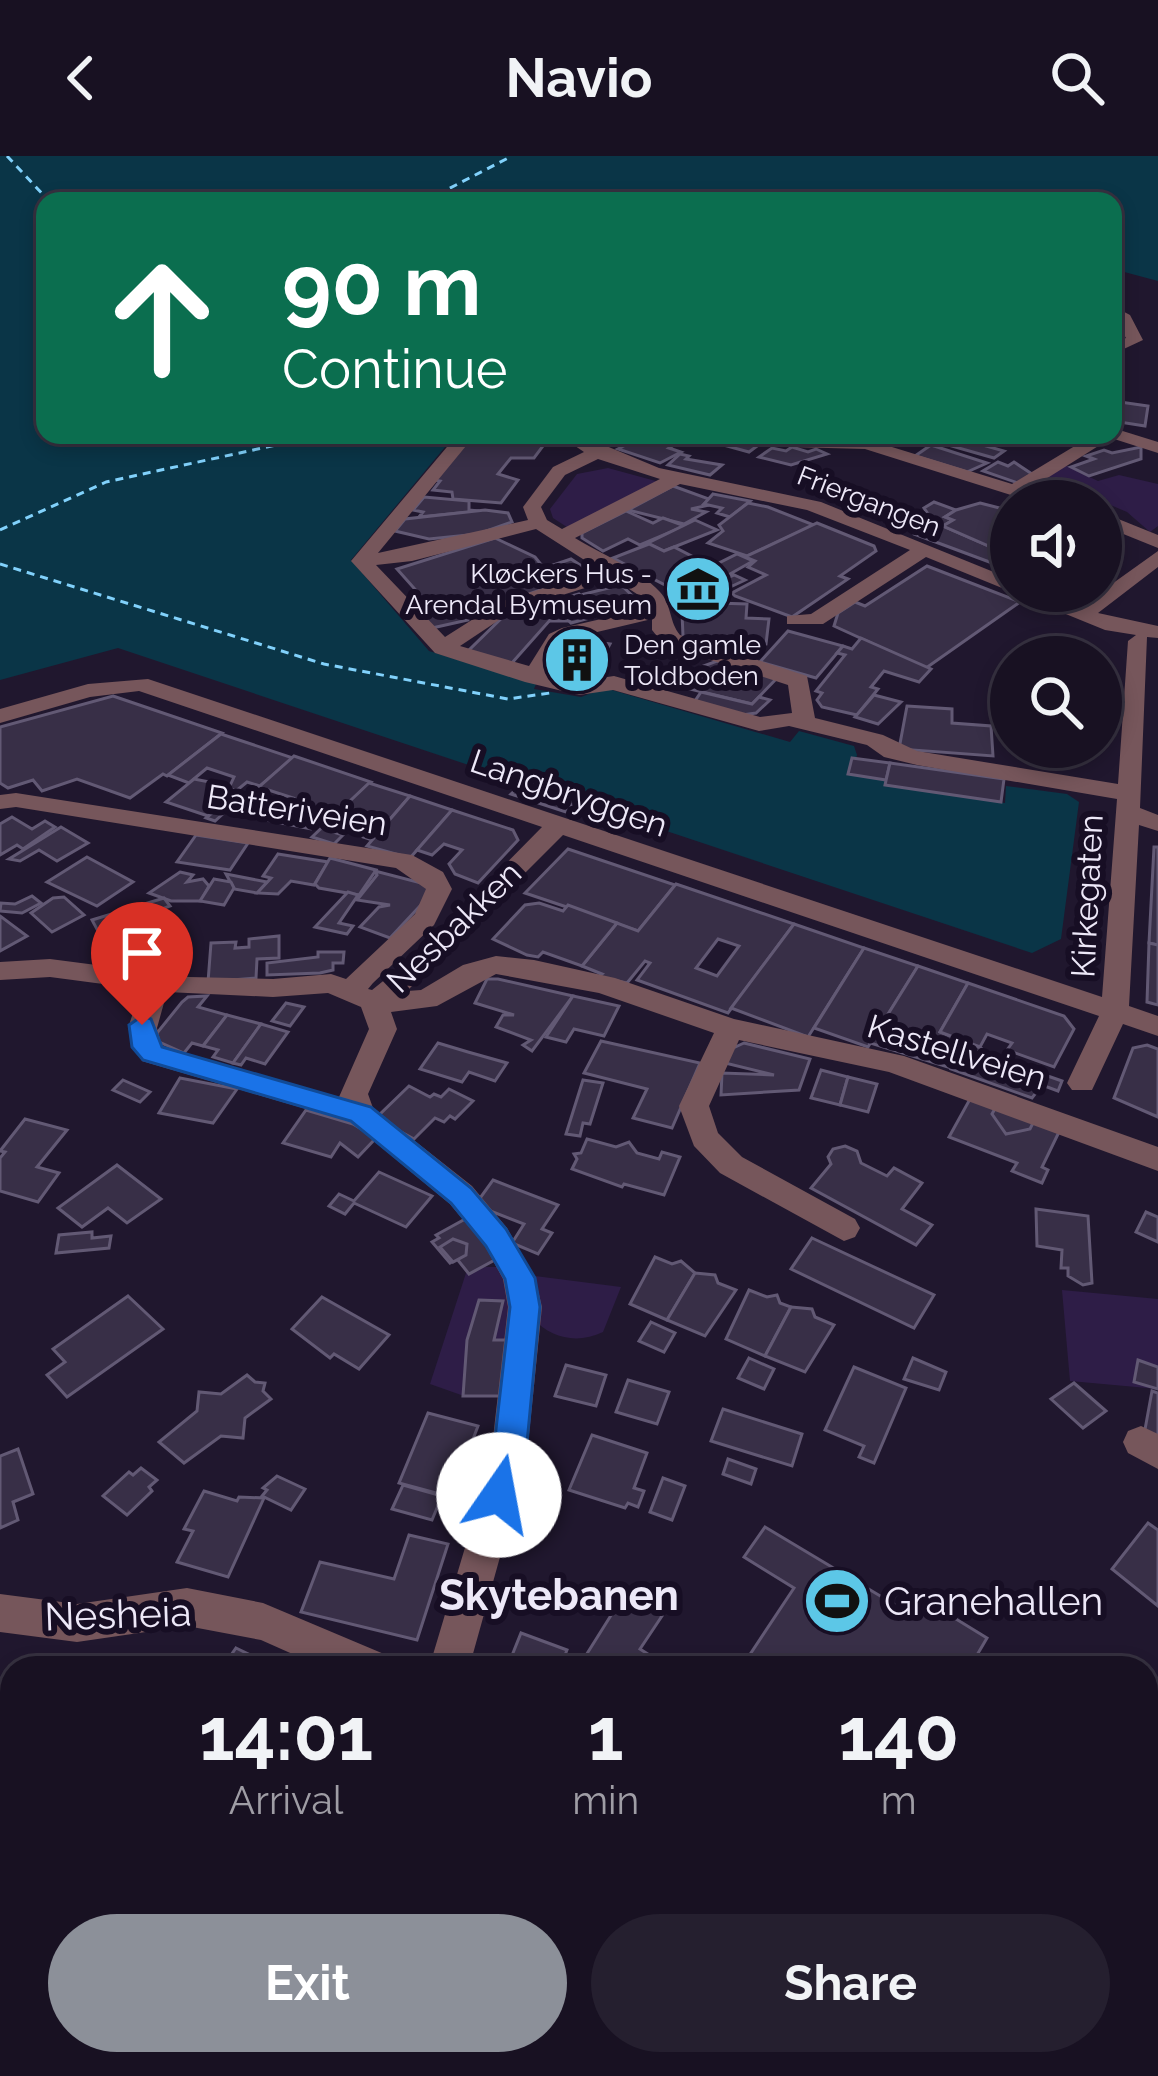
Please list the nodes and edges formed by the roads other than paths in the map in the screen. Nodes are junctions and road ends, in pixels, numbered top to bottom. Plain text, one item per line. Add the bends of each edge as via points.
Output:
1 (1122, 316) edge
2 (1135, 340) junction
3 (1122, 345) edge
4 (1158, 356) edge
5 (1122, 436) edge
6 (1152, 442) edge
7 (459, 444) edge
8 (584, 444) edge
9 (866, 444) edge
10 (1092, 444) edge
11 (599, 452) junction
12 (677, 478) junction
13 (1032, 480) edge
14 (990, 482) edge
15 (539, 523) junction
16 (1122, 527) edge
17 (560, 538) junction
18 (1158, 542) edge
19 (923, 550) junction
20 (1158, 557) edge
21 (362, 561) junction
22 (616, 572) junction
23 (990, 577) edge
24 (1076, 612) edge
25 (1083, 615) junction
26 (794, 620) dead end
27 (662, 621) junction
28 (1146, 635) edge
29 (442, 648) junction
30 (533, 676) junction
31 (0, 716) edge
32 (804, 722) junction
33 (0, 802) edge
34 (1125, 802) junction
35 (1158, 824) edge
36 (556, 827) junction
37 (0, 971) edge
38 (158, 982) junction
39 (363, 996) junction
40 (1114, 1011) junction
41 (1158, 1026) edge
42 (730, 1028) junction
43 (1082, 1083) dead end
44 (361, 1114) junction
45 (1158, 1160) edge
46 (844, 1228) dead end
47 (0, 1613) edge
48 (342, 1656) edge
49 (452, 1656) edge

1 - 2 street
2 - 3 street
2 - 4 street
5 - 6 street
7 - 21 street
8 - 11 street, Friergangen
9 - 14 street
10 - 13 street
11 - 12 street, Friergangen
11 - 15 street via 559,472 532,507
12 - 17 street
12 - 19 street, Friergangen via 816,507
15 - 17 street
15 - 21 street
16 - 18 street
17 - 22 street
19 - 23 street, Friergangen
19 - 26 street via 816,620
20 - 25 street
21 - 29 street
22 - 27 street via 651,594
22 - 29 street via 507,606
24 - 25 street
25 - 28 street
27 - 30 street via 569,632
27 - 32 street via 683,645 800,680
28 - 34 street, Kirkegaten
29 - 30 street
30 - 32 street via 580,688 614,683 759,724
31 - 36 street, Langbryggen via 140,684
32 - 34 street via 916,758
33 - 39 street, Batteriveien via 329,846 421,868 439,889 436,904
34 - 35 street
34 - 40 street, Kirkegaten
36 - 39 street, Nesbakken via 428,959
36 - 40 street, Langbryggen
37 - 38 street, Kastellveien via 50,968
38 - 39 street, Kastellveien via 332,983
38 - 44 street via 142,1025 152,1054
39 - 42 street, Kastellveien via 427,999 496,965 605,985
39 - 44 street, Nesbakken via 383,1029 353,1094
40 - 41 street, Langbryggen
40 - 43 street
42 - 45 street, Kastellveien via 895,1064
42 - 46 street via 694,1106 705,1138 731,1165
44 - 49 street via 461,1196 520,1278 525,1307 508,1464
47 - 48 street, Nesheia via 77,1623 187,1607 262,1622

